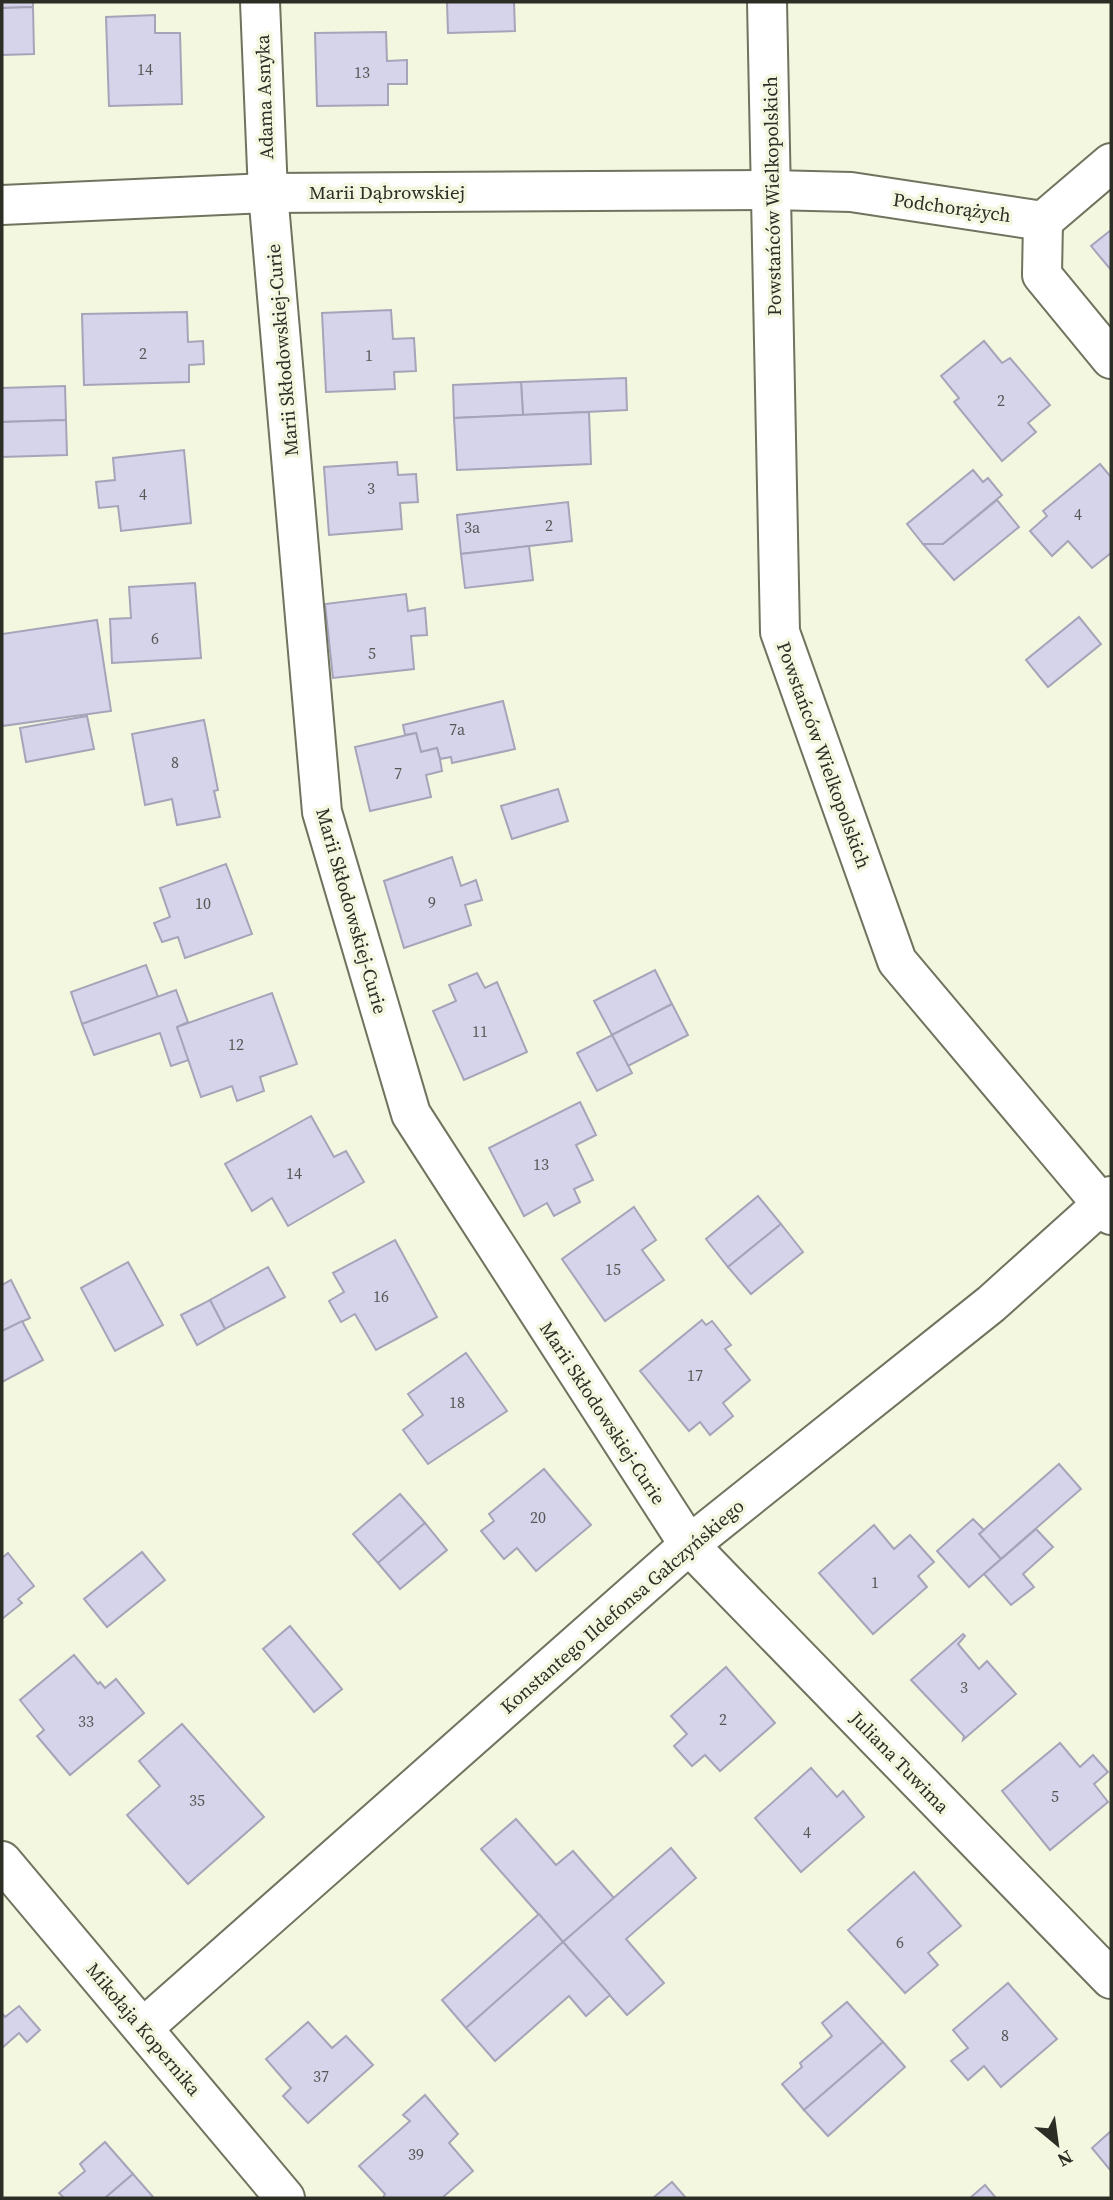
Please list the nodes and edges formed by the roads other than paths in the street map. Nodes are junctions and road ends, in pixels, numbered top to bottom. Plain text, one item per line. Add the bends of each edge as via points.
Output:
1 (260, 2) edge
2 (767, 2) edge
3 (1111, 163) edge
4 (772, 190) junction
5 (268, 193) junction
6 (2, 205) edge
7 (1043, 221) junction
8 (1111, 359) edge
9 (1108, 1205) edge
10 (689, 1545) junction
11 (2, 1861) edge
12 (1111, 1979) edge
13 (143, 2028) junction
14 (285, 2198) edge

1 - 5 street, Adama Asnyka
2 - 4 street, Powstańców Wielkopolskich
3 - 7 street
4 - 5 street, Marii Dąbrowskiej
4 - 7 street, Podchorążych via 851,192
4 - 9 street, Powstańców Wielkopolskich via 780,632 897,961
5 - 6 street, Marii Dąbrowskiej
5 - 10 street, Marii Skłodowskiej-Curie via 322,812 411,1114
7 - 8 street via 1042,275
9 - 10 street, Konstantego Ildefonsa Gałczyńskiego
10 - 12 street, Juliana Tuwima
10 - 13 street, Konstantego Ildefonsa Gałczyńskiego
11 - 13 street, Mikołaja Kopernika
13 - 14 street, Mikołaja Kopernika

